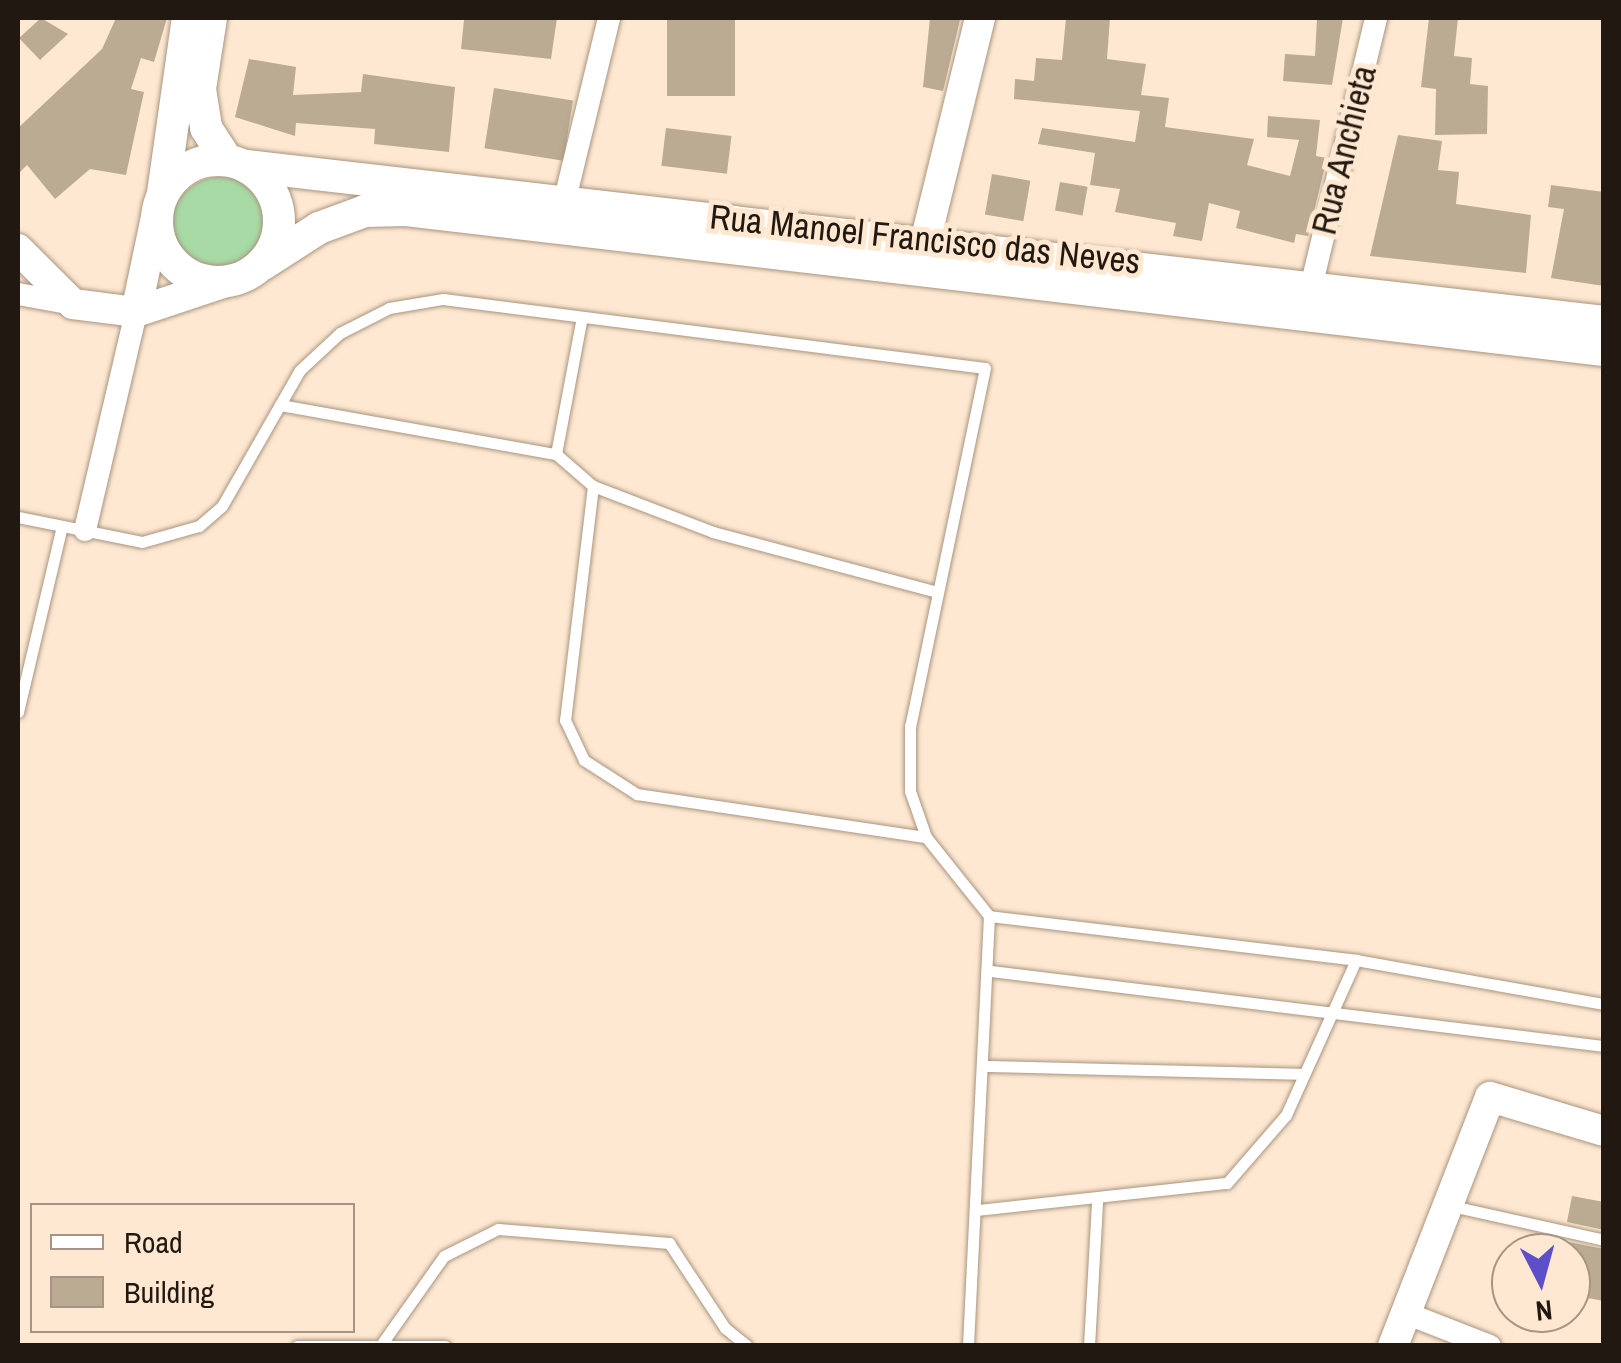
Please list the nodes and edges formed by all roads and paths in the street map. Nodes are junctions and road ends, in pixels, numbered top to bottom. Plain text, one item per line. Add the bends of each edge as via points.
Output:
1 (188, 18) edge
2 (211, 18) edge
3 (609, 18) edge
4 (980, 18) edge
5 (1376, 18) edge
6 (237, 163) junction
7 (565, 199) junction
8 (160, 203) junction
9 (926, 238) junction
10 (18, 248) edge
11 (262, 264) junction
12 (228, 281) junction
13 (1312, 283) junction
14 (18, 294) edge
15 (73, 304) junction
16 (136, 312) junction
17 (582, 317) junction
18 (1604, 322) edge
19 (1604, 350) edge
20 (280, 405) junction
21 (556, 454) junction
22 (592, 486) junction
23 (18, 517) edge
24 (73, 528) junction
25 (933, 592) junction
26 (18, 712) edge
27 (926, 836) junction
28 (989, 916) junction
29 (1356, 960) junction
30 (991, 971) junction
31 (1604, 1004) edge
32 (1332, 1008) junction
33 (1604, 1046) edge
34 (985, 1066) junction
35 (1302, 1074) junction
36 (1604, 1132) edge
37 (1098, 1201) junction
38 (1449, 1206) junction
39 (976, 1210) junction
40 (1604, 1240) edge
41 (1408, 1314) junction
42 (383, 1342) junction
43 (297, 1346) edge
44 (445, 1346) edge
45 (748, 1346) edge
46 (968, 1346) edge
47 (1089, 1346) edge
48 (1394, 1346) edge
49 (1490, 1346) edge

1 - 8 main road
2 - 6 main road via 200,88 206,128
3 - 7 street
4 - 9 street
5 - 13 street, Rua Anchieta
6 - 7 main road, Rua Manoel Francisco das Neves
6 - 8 main road via 190,166
6 - 11 main road via 279,210
7 - 9 main road, Rua Manoel Francisco das Neves
8 - 12 main road via 175,264 207,282
8 - 16 street
9 - 13 main road, Rua Manoel Francisco das Neves
10 - 15 street
11 - 12 main road
11 - 19 main road, Rua Manoel Francisco das Neves via 319,228 366,211 406,210
12 - 16 street
13 - 18 main road, Rua Manoel Francisco das Neves
14 - 15 street
15 - 16 street
16 - 24 street
17 - 20 lane via 443,299 389,308 340,333
17 - 21 lane
17 - 25 lane via 984,368
20 - 21 lane
20 - 24 lane via 222,506 200,526 142,542
21 - 22 lane
22 - 25 lane via 713,532
22 - 27 lane via 565,720 584,760 637,794
23 - 24 lane
24 - 26 lane
25 - 27 lane via 910,726 910,791
27 - 28 lane
28 - 29 lane
28 - 30 lane
29 - 31 lane
29 - 32 lane
30 - 32 lane
30 - 34 lane
32 - 33 lane
32 - 35 lane
34 - 35 lane
34 - 39 lane
35 - 37 lane via 1263,1150 1227,1184
36 - 38 street via 1490,1097
37 - 39 lane
37 - 47 lane
38 - 40 lane
38 - 41 street
39 - 46 lane
41 - 48 street
41 - 49 street
42 - 43 lane
42 - 44 lane
42 - 45 lane via 444,1256 498,1229 670,1244 725,1328

